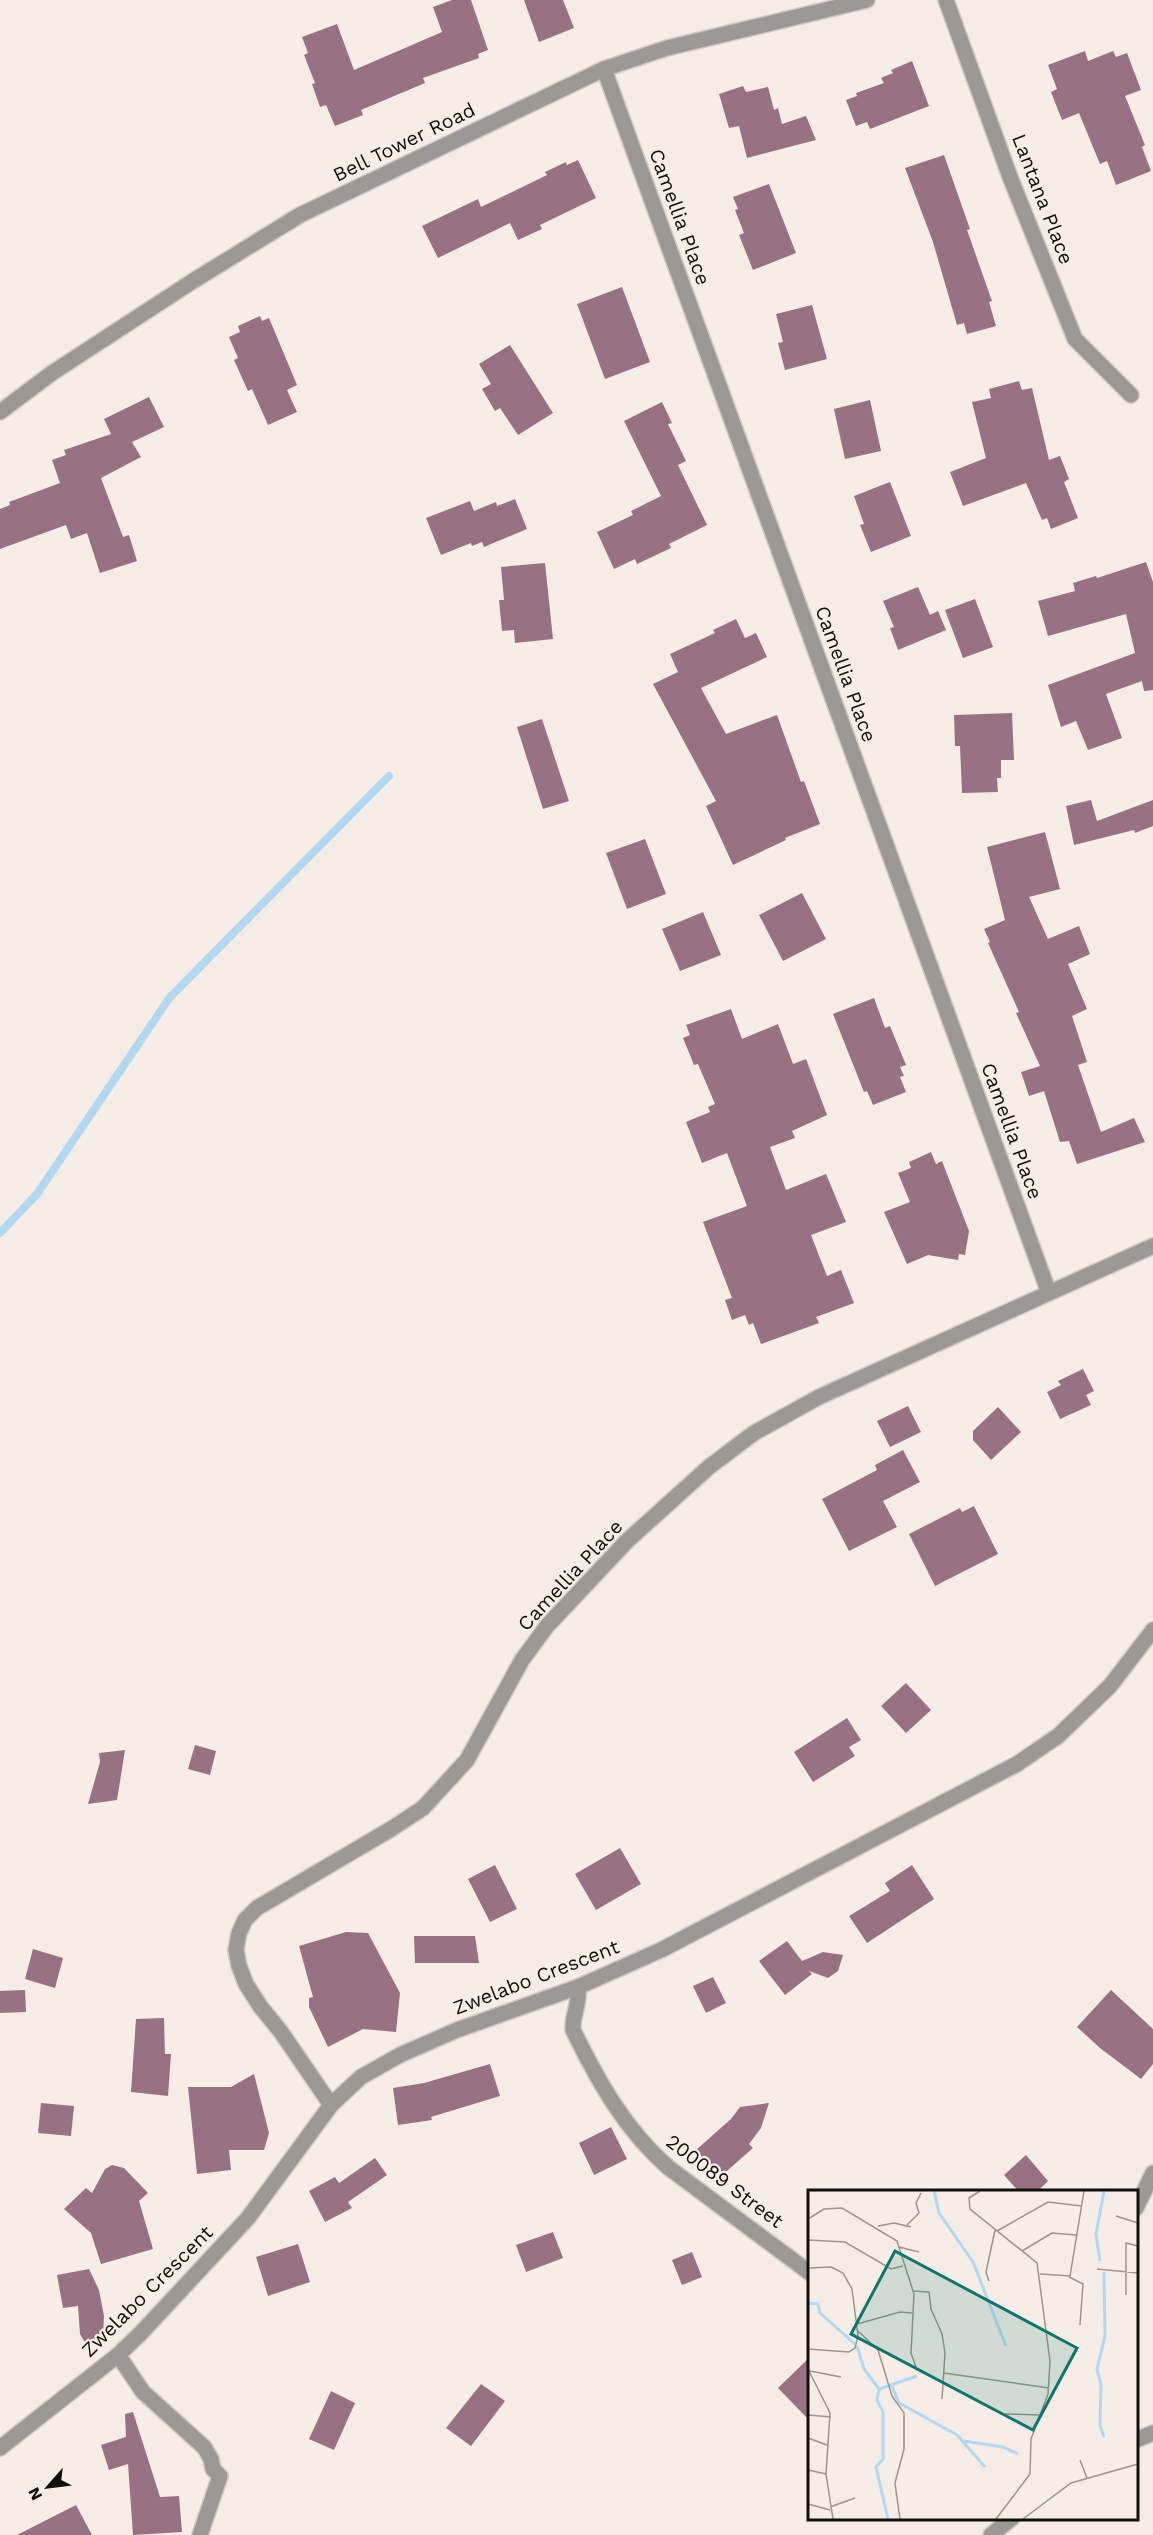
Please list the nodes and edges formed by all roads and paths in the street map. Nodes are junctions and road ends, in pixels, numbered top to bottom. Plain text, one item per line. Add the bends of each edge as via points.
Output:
1 (867, 0) edge
2 (946, 0) edge
3 (604, 69) junction
4 (1131, 395) dead end
5 (0, 412) edge
6 (1153, 1246) edge
7 (1048, 1293) junction
8 (1153, 1630) edge
9 (578, 1987) junction
10 (331, 2105) junction
11 (1153, 2173) edge
12 (1138, 2206) edge
13 (808, 2272) edge
14 (118, 2355) junction
15 (1153, 2433) edge
16 (1138, 2440) edge
17 (0, 2448) edge
18 (1009, 2520) edge
19 (200, 2535) edge
20 (991, 2535) edge

1 - 3 street, Bell Tower Road via 667,48
2 - 4 street, Lantana Place via 1010,177 1075,339
3 - 5 street, Bell Tower Road via 300,215 52,373
3 - 7 street, Camellia Place
6 - 7 street, Camellia Place
7 - 10 street, Camellia Place via 819,1397 754,1433 709,1467 627,1541 547,1626 522,1660 467,1760 423,1808 257,1908 245,1920 236,1950 246,1984
8 - 9 street, Zwelabo Crescent via 1110,1686 1058,1736 1017,1764 661,1950
9 - 10 street, Zwelabo Crescent via 457,2030 400,2055 361,2078
9 - 13 street, 200089 Street via 579,2005 573,2030 606,2094 632,2131 669,2168
10 - 14 street, Zwelabo Crescent via 248,2218
11 - 12 street
14 - 17 street, Zwelabo Crescent
14 - 19 street via 143,2392 204,2447 220,2476
15 - 16 street
18 - 20 street

